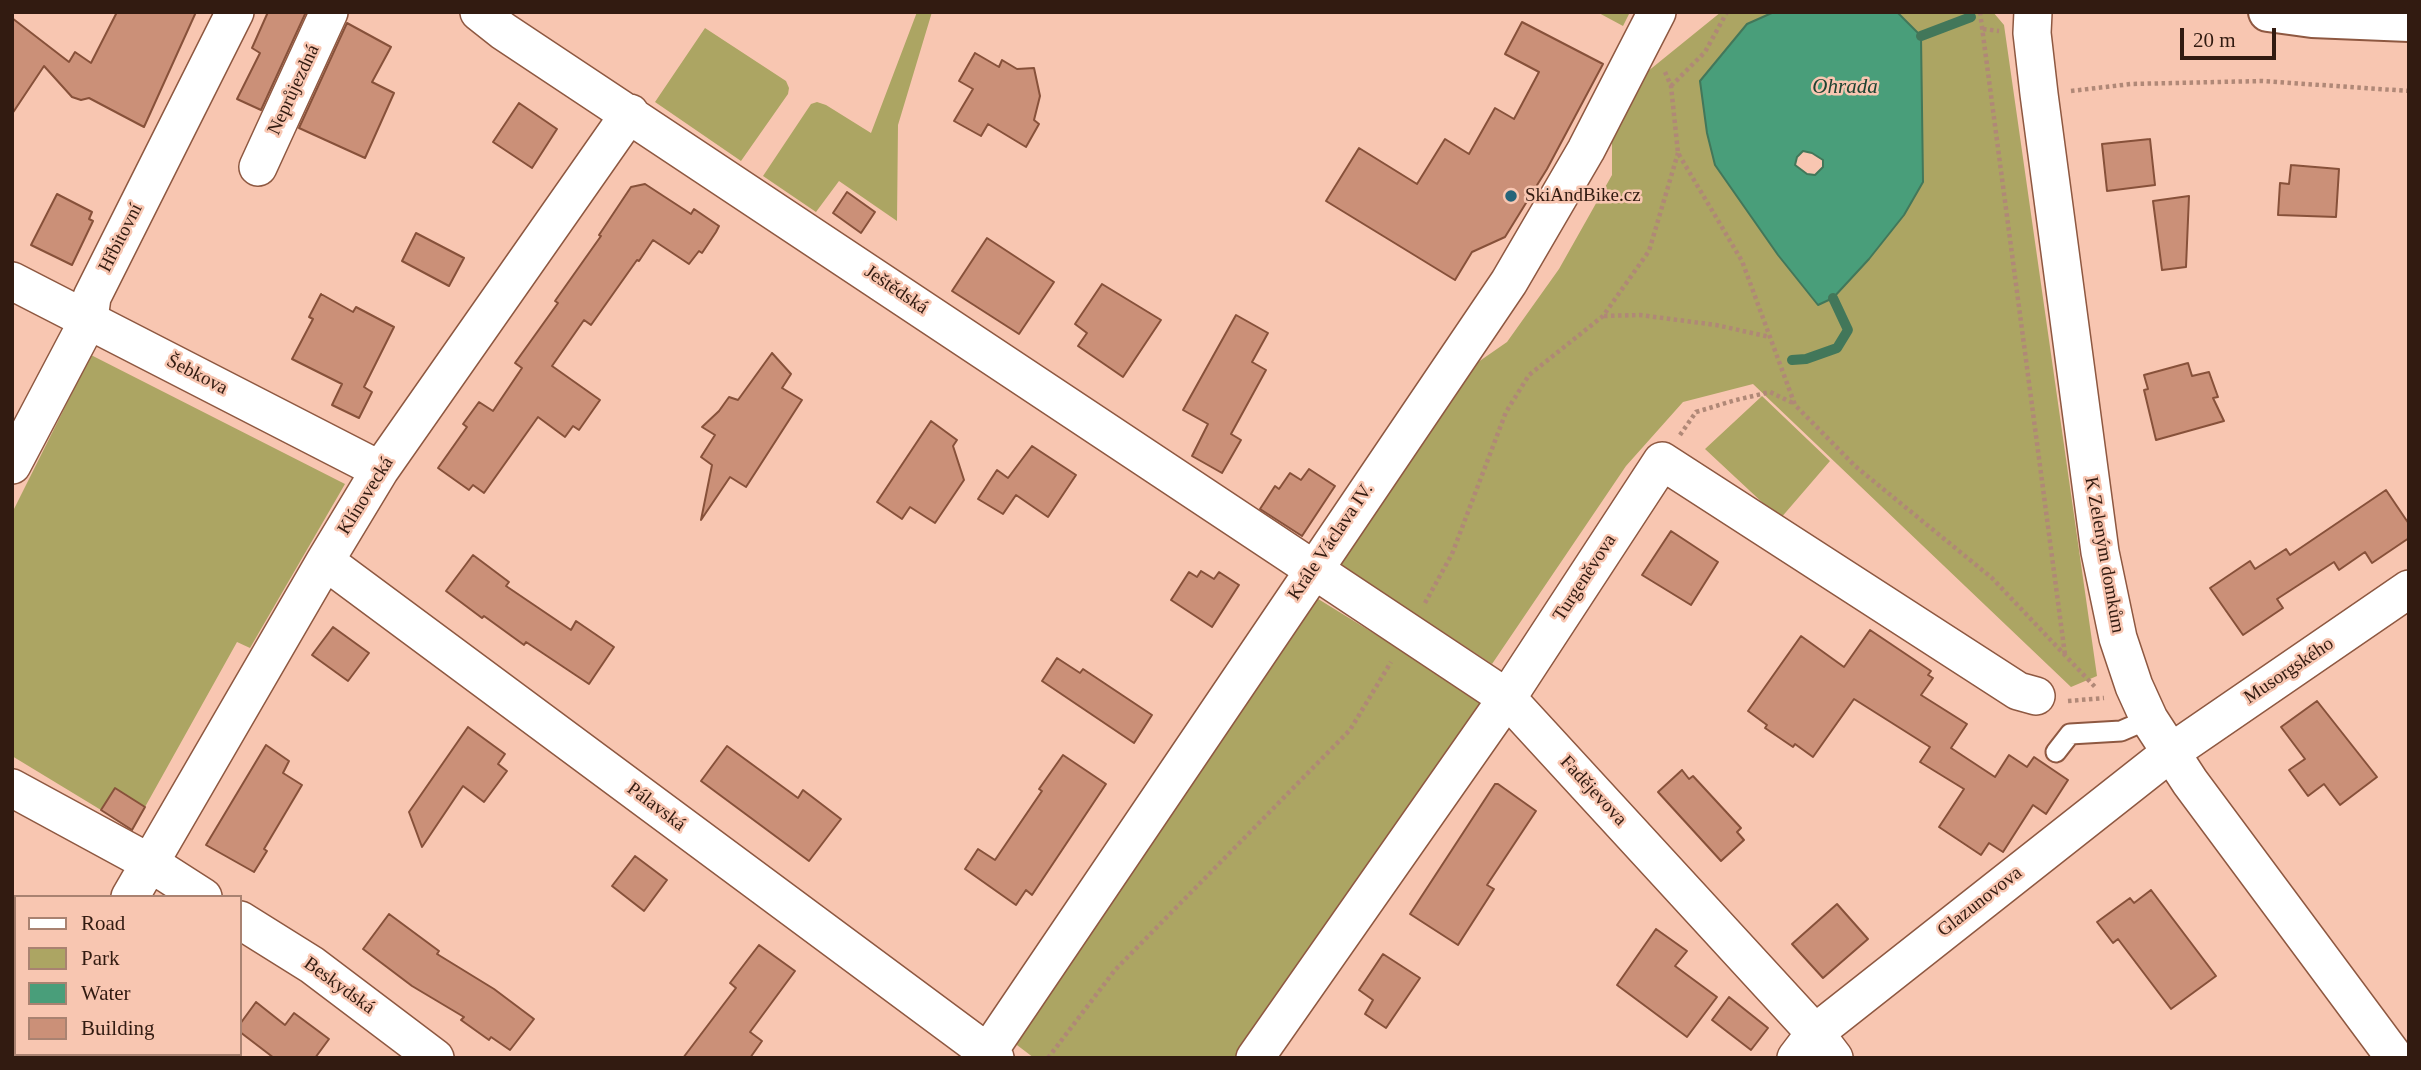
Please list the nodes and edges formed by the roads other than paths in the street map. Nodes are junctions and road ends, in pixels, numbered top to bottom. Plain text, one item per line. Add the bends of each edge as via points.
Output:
1 (235, 12) edge
2 (329, 12) edge
3 (479, 12) edge
4 (1657, 12) edge
5 (2033, 12) edge
6 (2268, 12) edge
7 (2409, 22) edge
8 (630, 113) junction
9 (258, 167) dead end
10 (12, 281) edge
11 (89, 319) junction
12 (12, 465) edge
13 (380, 470) junction
14 (325, 561) junction
15 (1313, 568) junction
16 (2409, 589) edge
17 (2036, 696) dead end
18 (1507, 698) junction
19 (2149, 719) junction
20 (2056, 752) dead end
21 (2169, 753) junction
22 (12, 788) edge
23 (150, 863) junction
24 (131, 895) edge
25 (200, 895) edge
26 (242, 921) edge
27 (1815, 1049) edge
28 (989, 1056) edge
29 (435, 1058) edge
30 (1255, 1058) edge
31 (2395, 1058) edge

1 - 11 street, Hřbitovní via 92,297
2 - 9 street, Neprůjezdná
3 - 8 street, Ještědská
4 - 15 street, Krále Václava IV. via 1586,149 1509,282
5 - 19 street, K Zeleným domkům via 2039,94 2100,552 2118,638
6 - 7 street
8 - 13 street, Klínovecká
8 - 15 street, Ještědská
10 - 11 street, Šebkova
11 - 12 street, Hřbitovní
11 - 13 street, Šebkova
13 - 14 street, Klínovecká
14 - 23 street, Klínovecká
14 - 28 street, Pálavská
15 - 18 street, Fadějevova
15 - 28 street, Krále Václava IV.
16 - 21 street, Musorgského
17 - 18 street, Turgeněvova via 2018,691 1662,461
18 - 27 street, Fadějevova
18 - 30 street, Turgeněvova
19 - 20 lane via 2121,731 2070,734
19 - 21 street, K Zeleným domkům
21 - 27 street, Glazunovova
21 - 31 street, K Zeleným domkům
22 - 23 street
23 - 24 street, Klínovecká
23 - 25 street
26 - 29 street, Beskydská via 312,965

